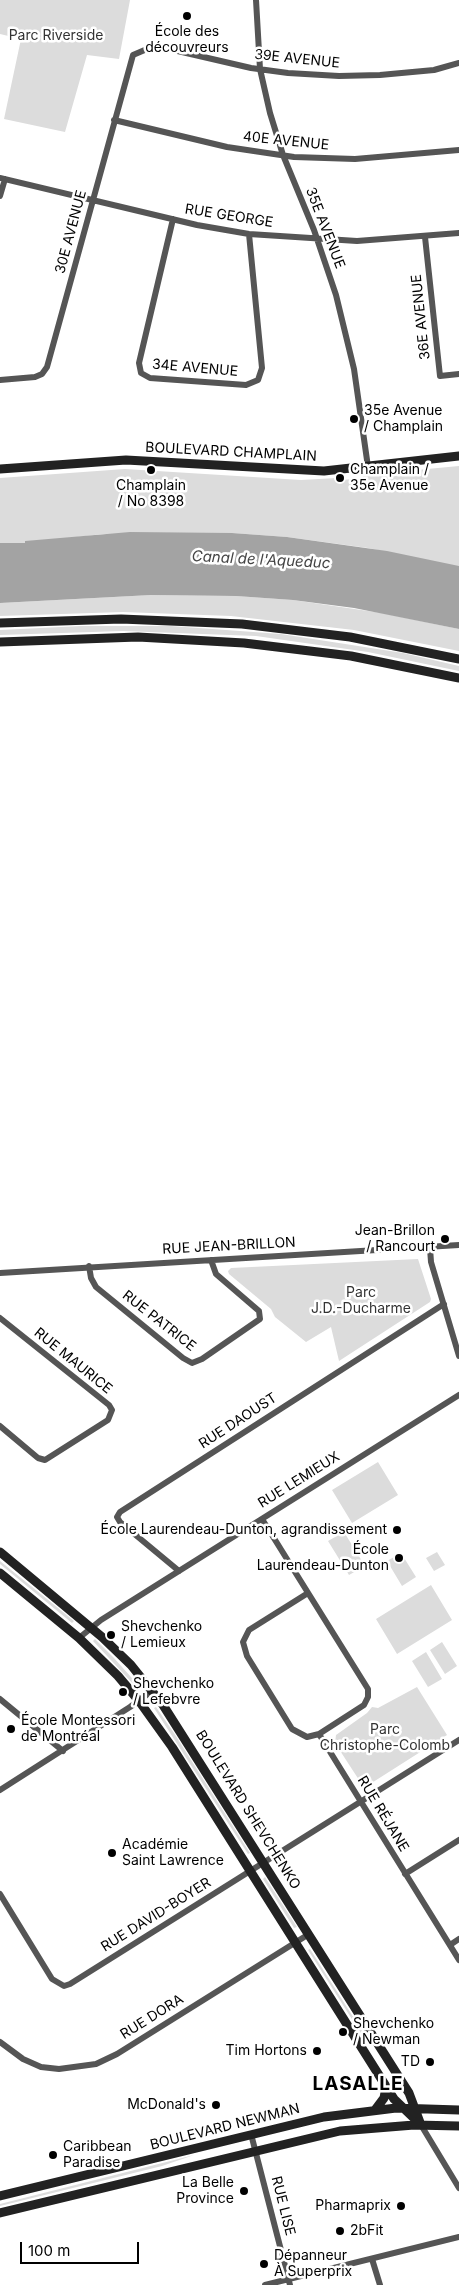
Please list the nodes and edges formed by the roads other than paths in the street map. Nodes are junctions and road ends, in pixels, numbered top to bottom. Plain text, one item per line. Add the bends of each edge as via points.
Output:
1 (256, 0) edge
2 (133, 55) joint
3 (459, 63) edge
4 (260, 69) junction
5 (114, 120) junction
6 (459, 150) edge
7 (283, 155) junction
8 (2, 178) edge
9 (0, 196) edge
10 (92, 199) junction
11 (173, 219) junction
12 (459, 233) edge
13 (249, 234) junction
14 (425, 236) junction
15 (318, 240) junction
16 (459, 374) edge
17 (0, 380) edge
18 (459, 456) edge
19 (368, 467) junction
20 (0, 470) edge
21 (0, 623) edge
22 (0, 642) edge
23 (459, 659) edge
24 (459, 678) edge
25 (459, 1245) edge
26 (430, 1248) junction
27 (211, 1260) junction
28 (89, 1266) junction
29 (0, 1273) edge
30 (444, 1304) junction
31 (0, 1318) edge
32 (459, 1356) edge
33 (459, 1395) edge
34 (0, 1426) edge
35 (262, 1519) junction
36 (0, 1552) edge
37 (179, 1571) junction
38 (0, 1573) edge
39 (308, 1593) junction
40 (91, 1627) junction
41 (79, 1638) junction
42 (152, 1691) junction
43 (0, 1699) edge
44 (139, 1701) junction
45 (318, 1734) junction
46 (459, 1740) edge
47 (63, 1751) junction
48 (0, 1790) edge
49 (360, 1801) junction
50 (459, 1840) edge
51 (264, 1862) junction
52 (250, 1871) junction
53 (405, 1874) junction
54 (0, 1894) edge
55 (309, 1934) junction
56 (459, 1939) edge
57 (295, 1942) junction
58 (450, 1945) junction
59 (459, 1960) edge
60 (0, 2042) edge
61 (386, 2087) junction
62 (403, 2108) junction
63 (415, 2108) junction
64 (375, 2110) junction
65 (459, 2110) edge
66 (421, 2124) junction
67 (459, 2126) edge
68 (251, 2134) junction
69 (255, 2150) junction
70 (459, 2188) edge
71 (0, 2196) edge
72 (0, 2213) edge
73 (459, 2238) edge
74 (372, 2259) junction
75 (289, 2282) edge
76 (265, 2285) edge
77 (380, 2285) edge

1 - 4 street, 35E AVENUE
2 - 4 street, 39E AVENUE via 148,49 169,49
2 - 5 street, 30E AVENUE
3 - 4 street, 39E AVENUE via 434,70 364,76
4 - 7 street, 35E AVENUE
5 - 7 street, 40E AVENUE via 227,147
5 - 10 street, 30E AVENUE
6 - 7 street, 40E AVENUE via 355,159
7 - 15 street, 35E AVENUE
8 - 9 street
8 - 10 street, RUE GEORGE
10 - 11 street, RUE GEORGE
10 - 17 street, 30E AVENUE via 46,367 35,377
11 - 13 street, RUE GEORGE
11 - 13 street, 34E AVENUE via 139,363 141,373 150,378 246,385 258,380 262,368
12 - 14 street, RUE GEORGE
13 - 15 street, RUE GEORGE
14 - 15 street, RUE GEORGE
14 - 16 street, 36E AVENUE via 440,376
15 - 19 street, 35E AVENUE via 346,330
18 - 19 main road, BOULEVARD CHAMPLAIN
19 - 20 main road, BOULEVARD CHAMPLAIN via 309,471 126,460
21 - 23 main road via 121,619 234,623 350,637
22 - 24 main road via 138,637 244,643 351,656
25 - 26 street, RUE JEAN-BRILLON
26 - 27 street, RUE JEAN-BRILLON
26 - 30 street
27 - 28 street, RUE JEAN-BRILLON
27 - 28 street, RUE PATRICE via 216,1274 259,1311 260,1320 202,1359 192,1362 96,1287
28 - 29 street, RUE JEAN-BRILLON
30 - 32 street
30 - 37 street, RUE DAOUST via 120,1512 117,1517 120,1522
31 - 34 street, RUE MAURICE via 112,1410 108,1420 45,1460 38,1458
33 - 35 street, RUE LEMIEUX
35 - 37 street, RUE LEMIEUX
35 - 39 street
36 - 40 main road, BOULEVARD SHEVCHENKO
37 - 40 street, RUE LEMIEUX
38 - 41 main road, BOULEVARD SHEVCHENKO
39 - 45 street via 368,1693 364,1705
39 - 45 street via 249,1630 244,1637 244,1646 292,1729 307,1737
40 - 41 street, RUE LEMIEUX
40 - 42 main road, BOULEVARD SHEVCHENKO via 126,1660
41 - 44 main road, BOULEVARD SHEVCHENKO
42 - 44 street
42 - 51 main road, BOULEVARD SHEVCHENKO via 176,1723
43 - 47 street
44 - 47 street
44 - 52 main road, BOULEVARD SHEVCHENKO
45 - 49 street, RUE RÉJANE
46 - 49 street, RUE DAVID-BOYER
47 - 48 street
49 - 51 street, RUE DAVID-BOYER
49 - 53 street, RUE RÉJANE
50 - 53 street
51 - 52 street, RUE DAVID-BOYER
51 - 55 main road, BOULEVARD SHEVCHENKO
52 - 54 street, RUE DAVID-BOYER via 64,1986 52,1979
52 - 57 main road, BOULEVARD SHEVCHENKO
53 - 58 street, RUE RÉJANE
55 - 57 street, RUE DORA
55 - 63 main road, BOULEVARD SHEVCHENKO via 409,2093
56 - 58 street
57 - 60 street, RUE DORA via 96,2064 59,2069 41,2067 23,2059
57 - 61 main road, BOULEVARD SHEVCHENKO
58 - 59 street, RUE RÉJANE
61 - 62 main road, BOULEVARD SHEVCHENKO
61 - 64 main road via 384,2098
62 - 63 main road, BOULEVARD NEWMAN
62 - 64 main road, BOULEVARD NEWMAN
62 - 66 main road, BOULEVARD SHEVCHENKO
63 - 65 main road, BOULEVARD NEWMAN
63 - 66 main road, BOULEVARD SHEVCHENKO
64 - 68 main road, BOULEVARD NEWMAN via 324,2117
66 - 67 main road
66 - 69 main road via 340,2131
66 - 70 street, BOULEVARD SHEVCHENKO
68 - 69 street, RUE LISE
68 - 71 main road, BOULEVARD NEWMAN
69 - 72 main road
69 - 75 street, RUE LISE
73 - 74 street
74 - 75 street
74 - 77 street
75 - 76 street

